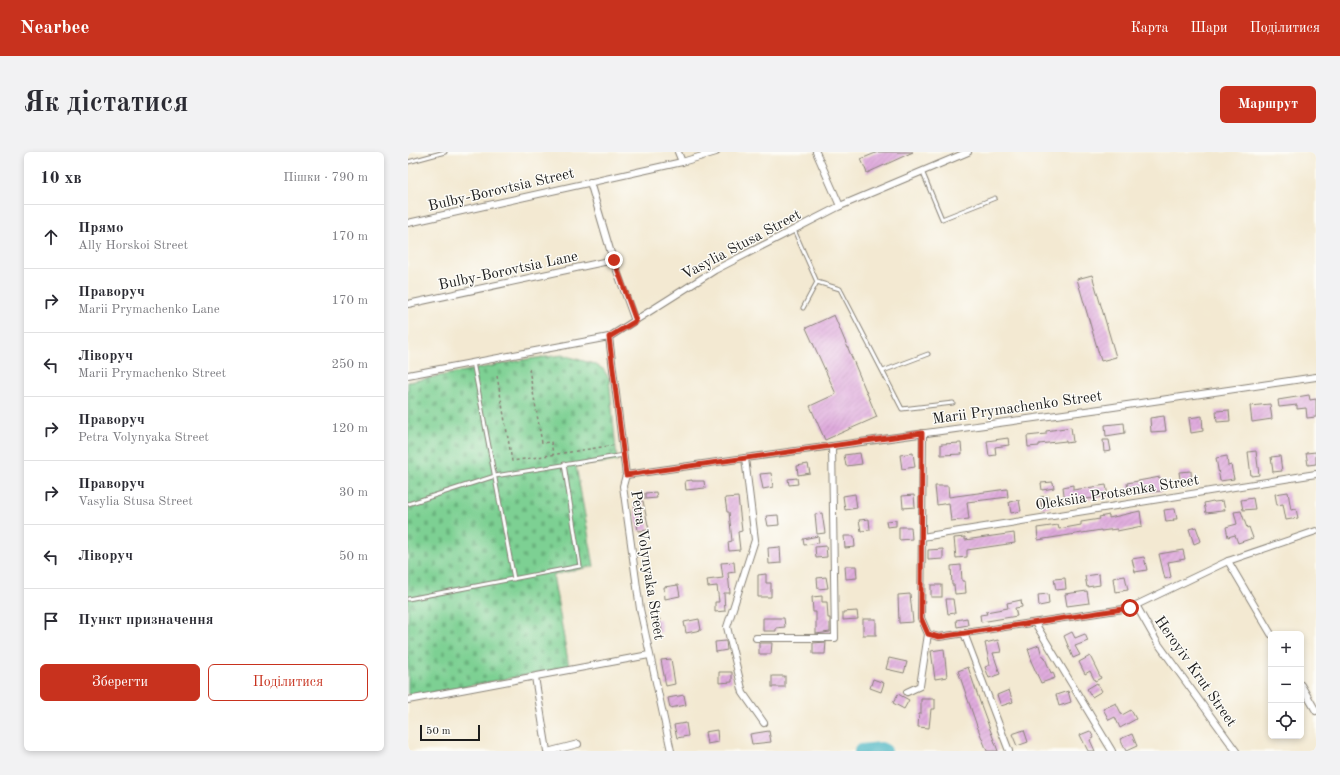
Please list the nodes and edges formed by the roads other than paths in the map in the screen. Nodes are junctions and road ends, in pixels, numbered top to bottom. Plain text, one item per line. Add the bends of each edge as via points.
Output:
1 (445, 152) edge
2 (678, 152) edge
3 (716, 152) edge
4 (816, 152) edge
5 (968, 152) edge
6 (408, 162) edge
7 (682, 162) junction
8 (922, 171) junction
9 (590, 182) junction
10 (995, 198) dead end
11 (840, 206) junction
12 (408, 223) edge
13 (794, 230) junction
14 (614, 260) junction
15 (817, 282) junction
16 (408, 304) edge
17 (803, 308) dead end
18 (636, 321) junction
19 (609, 337) junction
20 (928, 354) dead end
21 (473, 362) junction
22 (883, 371) junction
23 (408, 375) edge
24 (1316, 377) edge
25 (953, 403) dead end
26 (922, 433) junction
27 (832, 446) junction
28 (624, 455) junction
29 (745, 458) junction
30 (564, 464) junction
31 (1316, 474) edge
32 (626, 475) junction
33 (496, 476) junction
34 (408, 504) edge
35 (1316, 531) edge
36 (922, 536) junction
37 (1228, 561) junction
38 (514, 579) junction
39 (408, 599) edge
40 (1136, 606) junction
41 (1035, 623) junction
42 (1269, 631) edge
43 (964, 633) junction
44 (928, 634) junction
45 (756, 638) dead end
46 (649, 655) junction
47 (535, 677) junction
48 (1304, 690) edge
49 (907, 692) dead end
50 (408, 700) edge
51 (1316, 711) edge
52 (764, 723) dead end
53 (578, 744) dead end
54 (547, 751) edge
55 (551, 751) edge
56 (671, 751) edge
57 (1009, 751) edge
58 (1112, 751) edge
59 (1236, 751) edge

1 - 6 lane
2 - 7 street
3 - 7 street, Bulby-Borovtsia Street
4 - 11 street
5 - 8 street, Vasylia Stusa Street
7 - 9 street, Bulby-Borovtsia Street
8 - 10 lane via 942,219
8 - 11 street, Vasylia Stusa Street
9 - 12 street, Bulby-Borovtsia Street
9 - 14 street
11 - 13 street, Vasylia Stusa Street
13 - 15 lane
13 - 18 street, Vasylia Stusa Street via 715,270
14 - 16 street, Bulby-Borovtsia Lane
14 - 18 street
15 - 17 lane
15 - 22 lane via 840,288
18 - 19 street, Vasylia Stusa Street
19 - 21 street, Vasylia Stusa Street
19 - 28 street, Petra Volynyaka Street
20 - 22 lane
21 - 23 street, Vasylia Stusa Street
21 - 33 lane
22 - 25 lane via 902,409
24 - 26 street, Marii Prymachenko Street
26 - 27 street, Marii Prymachenko Street
26 - 36 street
27 - 29 street, Marii Prymachenko Street
27 - 45 street via 835,638
28 - 30 lane
28 - 32 street, Petra Volynyaka Street
29 - 32 street, Marii Prymachenko Street
29 - 52 street via 755,540 727,627 743,693
30 - 33 lane
30 - 38 lane via 580,566
31 - 36 street, Oleksiia Protsenka Street
32 - 46 street, Petra Volynyaka Street via 623,486
33 - 34 lane
33 - 38 lane
35 - 37 street
36 - 44 street via 921,618
37 - 40 street
37 - 42 street
38 - 39 lane
40 - 41 street
40 - 59 street, Heroyiv Krut Street via 1157,642
41 - 43 street
41 - 58 street
43 - 44 street via 939,637
43 - 57 street
44 - 49 street via 920,686
46 - 47 street, Petra Volynyaka Street
46 - 56 street, Petra Volynyaka Street
47 - 50 street, Petra Volynyaka Street
47 - 54 street
48 - 51 street
53 - 55 street

